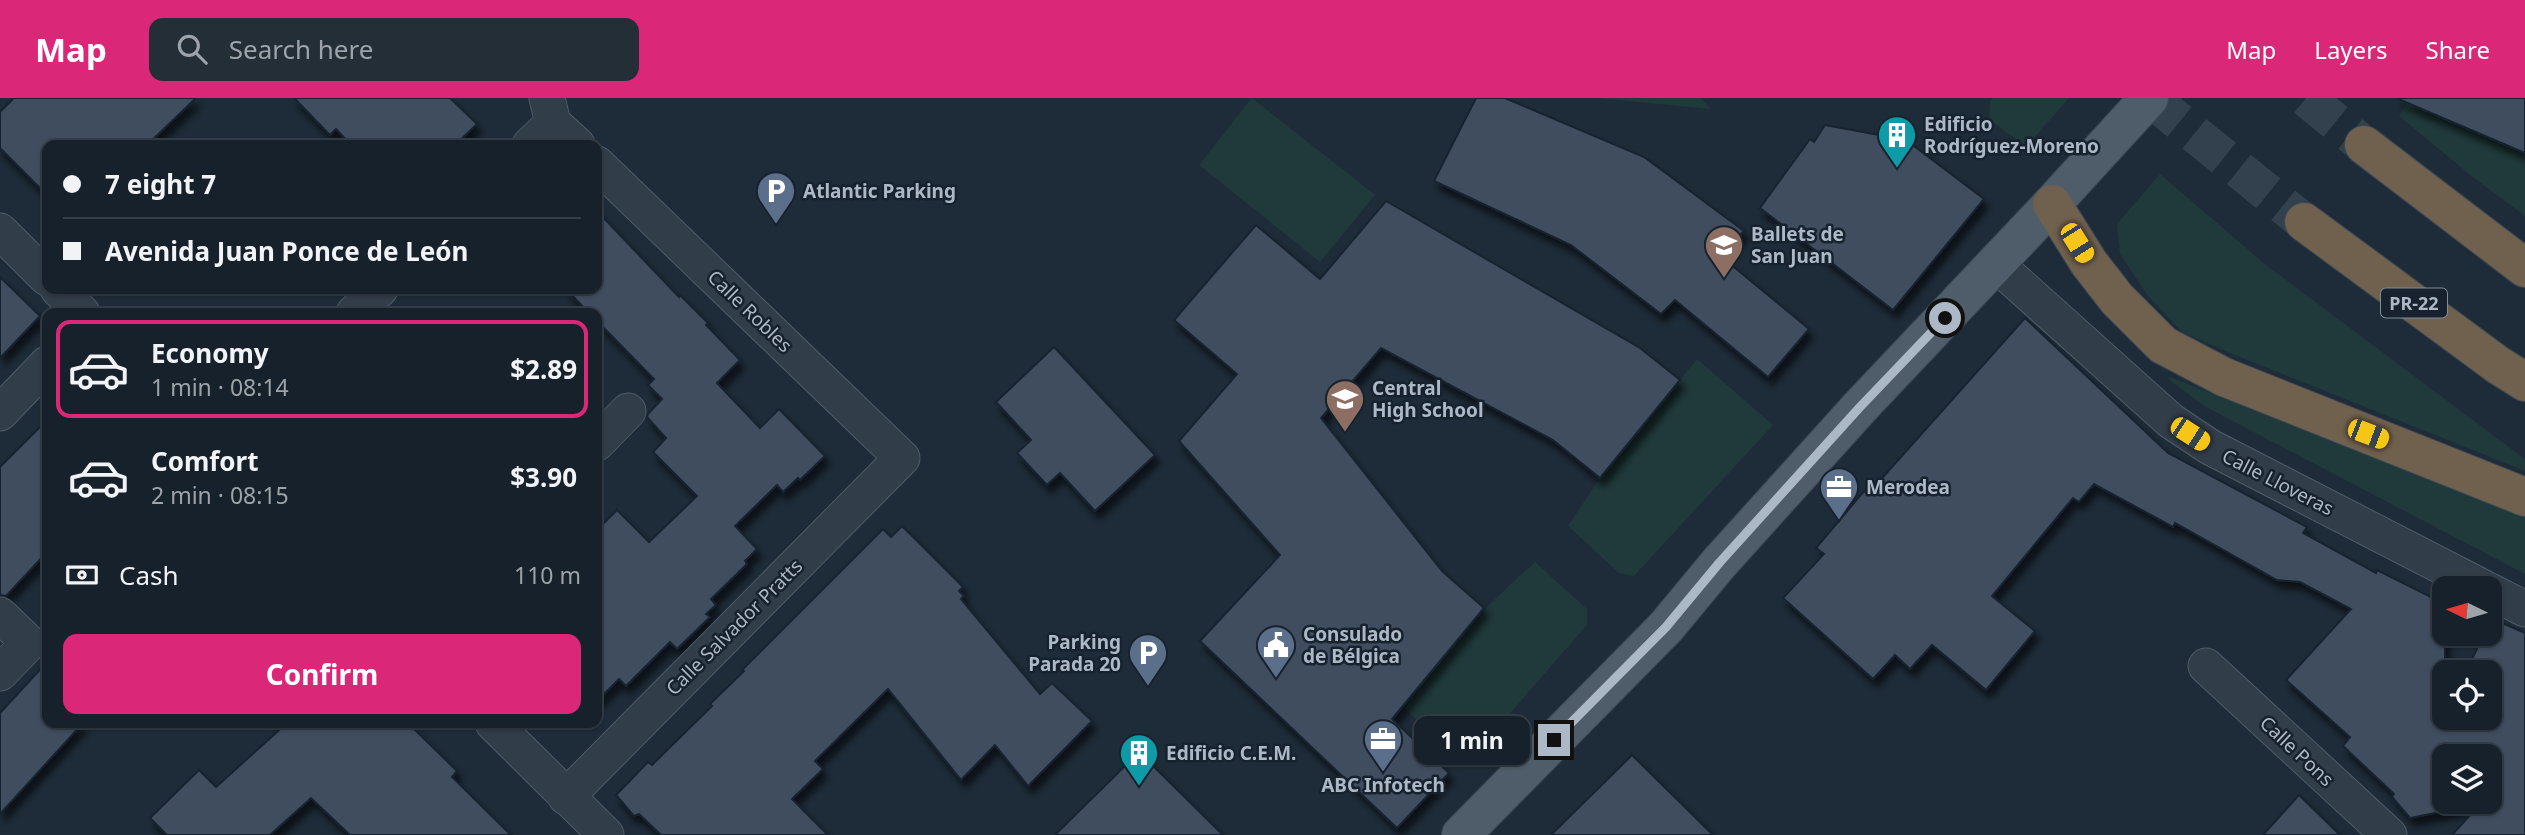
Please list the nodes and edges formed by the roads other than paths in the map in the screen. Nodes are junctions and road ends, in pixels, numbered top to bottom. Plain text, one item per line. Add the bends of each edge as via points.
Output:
1 (2148, 98) edge
2 (2364, 145) tunnel mouth
3 (602, 169) edge
4 (2052, 204) junction
5 (2304, 222) tunnel mouth
6 (0, 231) edge
7 (1996, 264) junction
8 (2525, 268) edge
9 (42, 273) edge
10 (63, 294) edge
11 (375, 294) edge
12 (77, 308) edge
13 (359, 308) edge
14 (42, 369) edge
15 (2525, 382) edge
16 (628, 411) dead end
17 (0, 413) edge
18 (602, 438) edge
19 (902, 458) joint
20 (2525, 497) edge
21 (2461, 576) edge
22 (2502, 597) edge
23 (2525, 609) edge
24 (0, 615) edge
25 (2206, 666) dead end
26 (0, 673) edge
27 (498, 728) edge
28 (566, 797) junction
29 (606, 835) edge
30 (1461, 835) edge
31 (2389, 835) edge

1 - 4 main road
2 - 8 highway
3 - 19 street, Calle Robles
4 - 7 main road
4 - 20 highway via 2117,299 2163,345 2224,377
5 - 15 highway, PR-22
6 - 9 street
7 - 21 street, Calle Lloveras via 2171,421 2210,446
7 - 30 main road via 1851,417 1666,627
10 - 12 street
11 - 13 street
14 - 17 street
16 - 18 street
19 - 28 street, Calle Salvador Pratts
22 - 23 street
24 - 26 street via 29,643
25 - 31 street, Calle Pons
27 - 28 street
28 - 29 street

